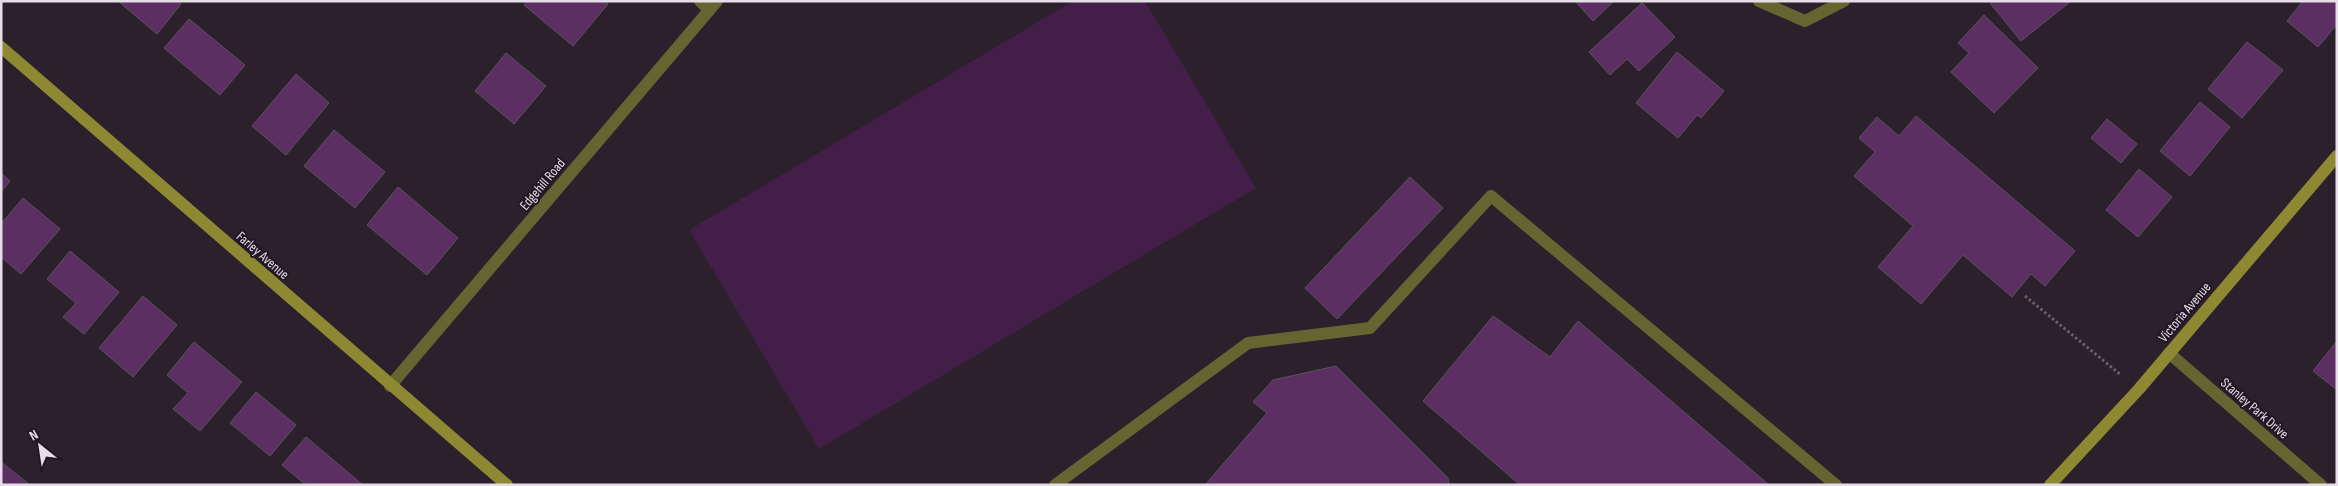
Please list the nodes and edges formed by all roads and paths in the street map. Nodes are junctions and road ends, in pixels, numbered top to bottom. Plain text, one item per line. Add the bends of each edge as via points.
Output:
1 (1759, 1) edge
2 (1844, 1) edge
3 (709, 4) edge
4 (1, 47) edge
5 (2337, 156) edge
6 (2025, 296) dead end
7 (2170, 353) junction
8 (390, 386) junction
9 (2139, 389) junction
10 (507, 485) edge
11 (1055, 485) edge
12 (1836, 485) edge
13 (2050, 485) edge
14 (2321, 485) edge

1 - 2 street via 1805,21
3 - 8 street, Edgehill Road
4 - 8 street, Farley Avenue
5 - 7 street, Victoria Avenue
6 - 9 path
7 - 9 street, Victoria Avenue
7 - 14 street, Stanley Park Drive
8 - 10 street, Farley Avenue
9 - 13 street, Victoria Avenue
11 - 12 street via 1248,343 1370,328 1491,196

